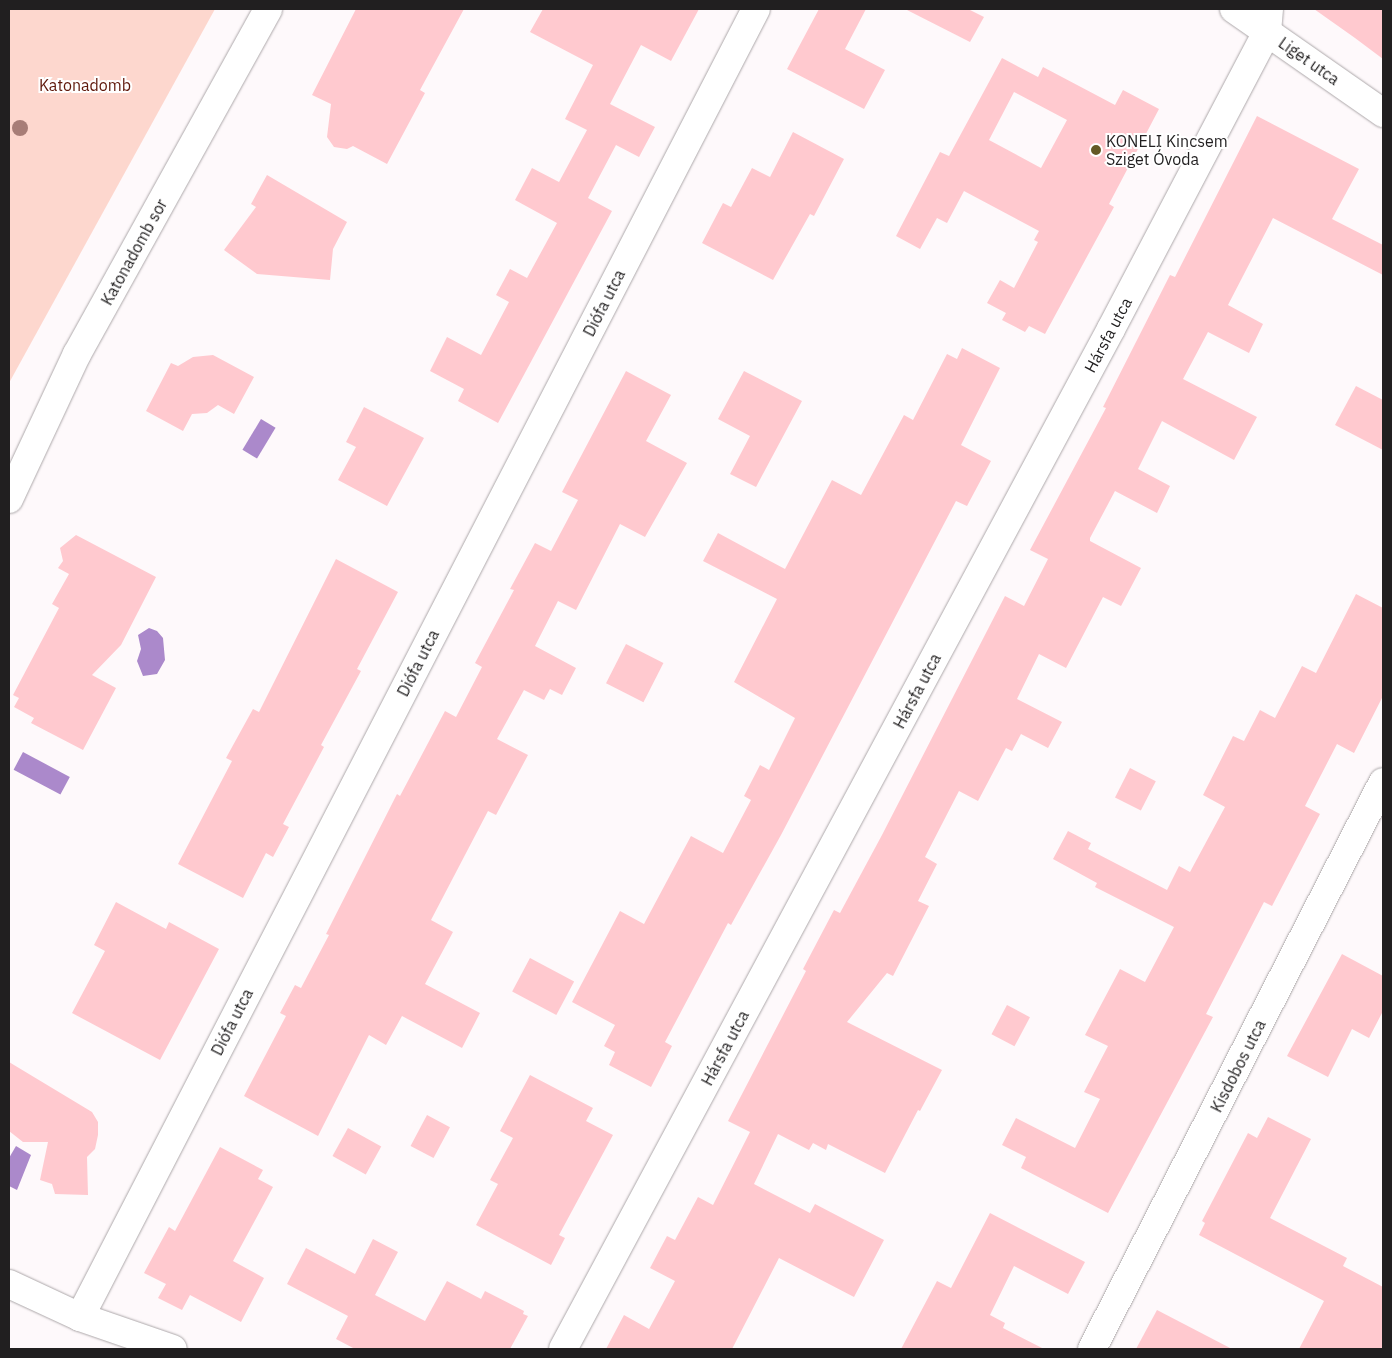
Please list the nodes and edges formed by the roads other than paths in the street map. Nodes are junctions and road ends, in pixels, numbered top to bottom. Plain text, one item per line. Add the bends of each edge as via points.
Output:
1 (268, 9) edge
2 (756, 9) edge
3 (1234, 9) edge
4 (1268, 20) edge
5 (1383, 113) edge
6 (9, 499) edge
7 (1383, 782) edge
8 (9, 1284) edge
9 (80, 1317) junction
10 (173, 1349) edge
11 (563, 1349) edge
12 (1092, 1349) edge

1 - 6 street, Katonadomb sor via 77,354
2 - 9 street, Diófa utca
3 - 4 street, Liget utca
4 - 5 street, Liget utca
4 - 11 street, Hársfa utca via 1106,338
7 - 12 street, Kisdobos utca
8 - 9 street
9 - 10 street

